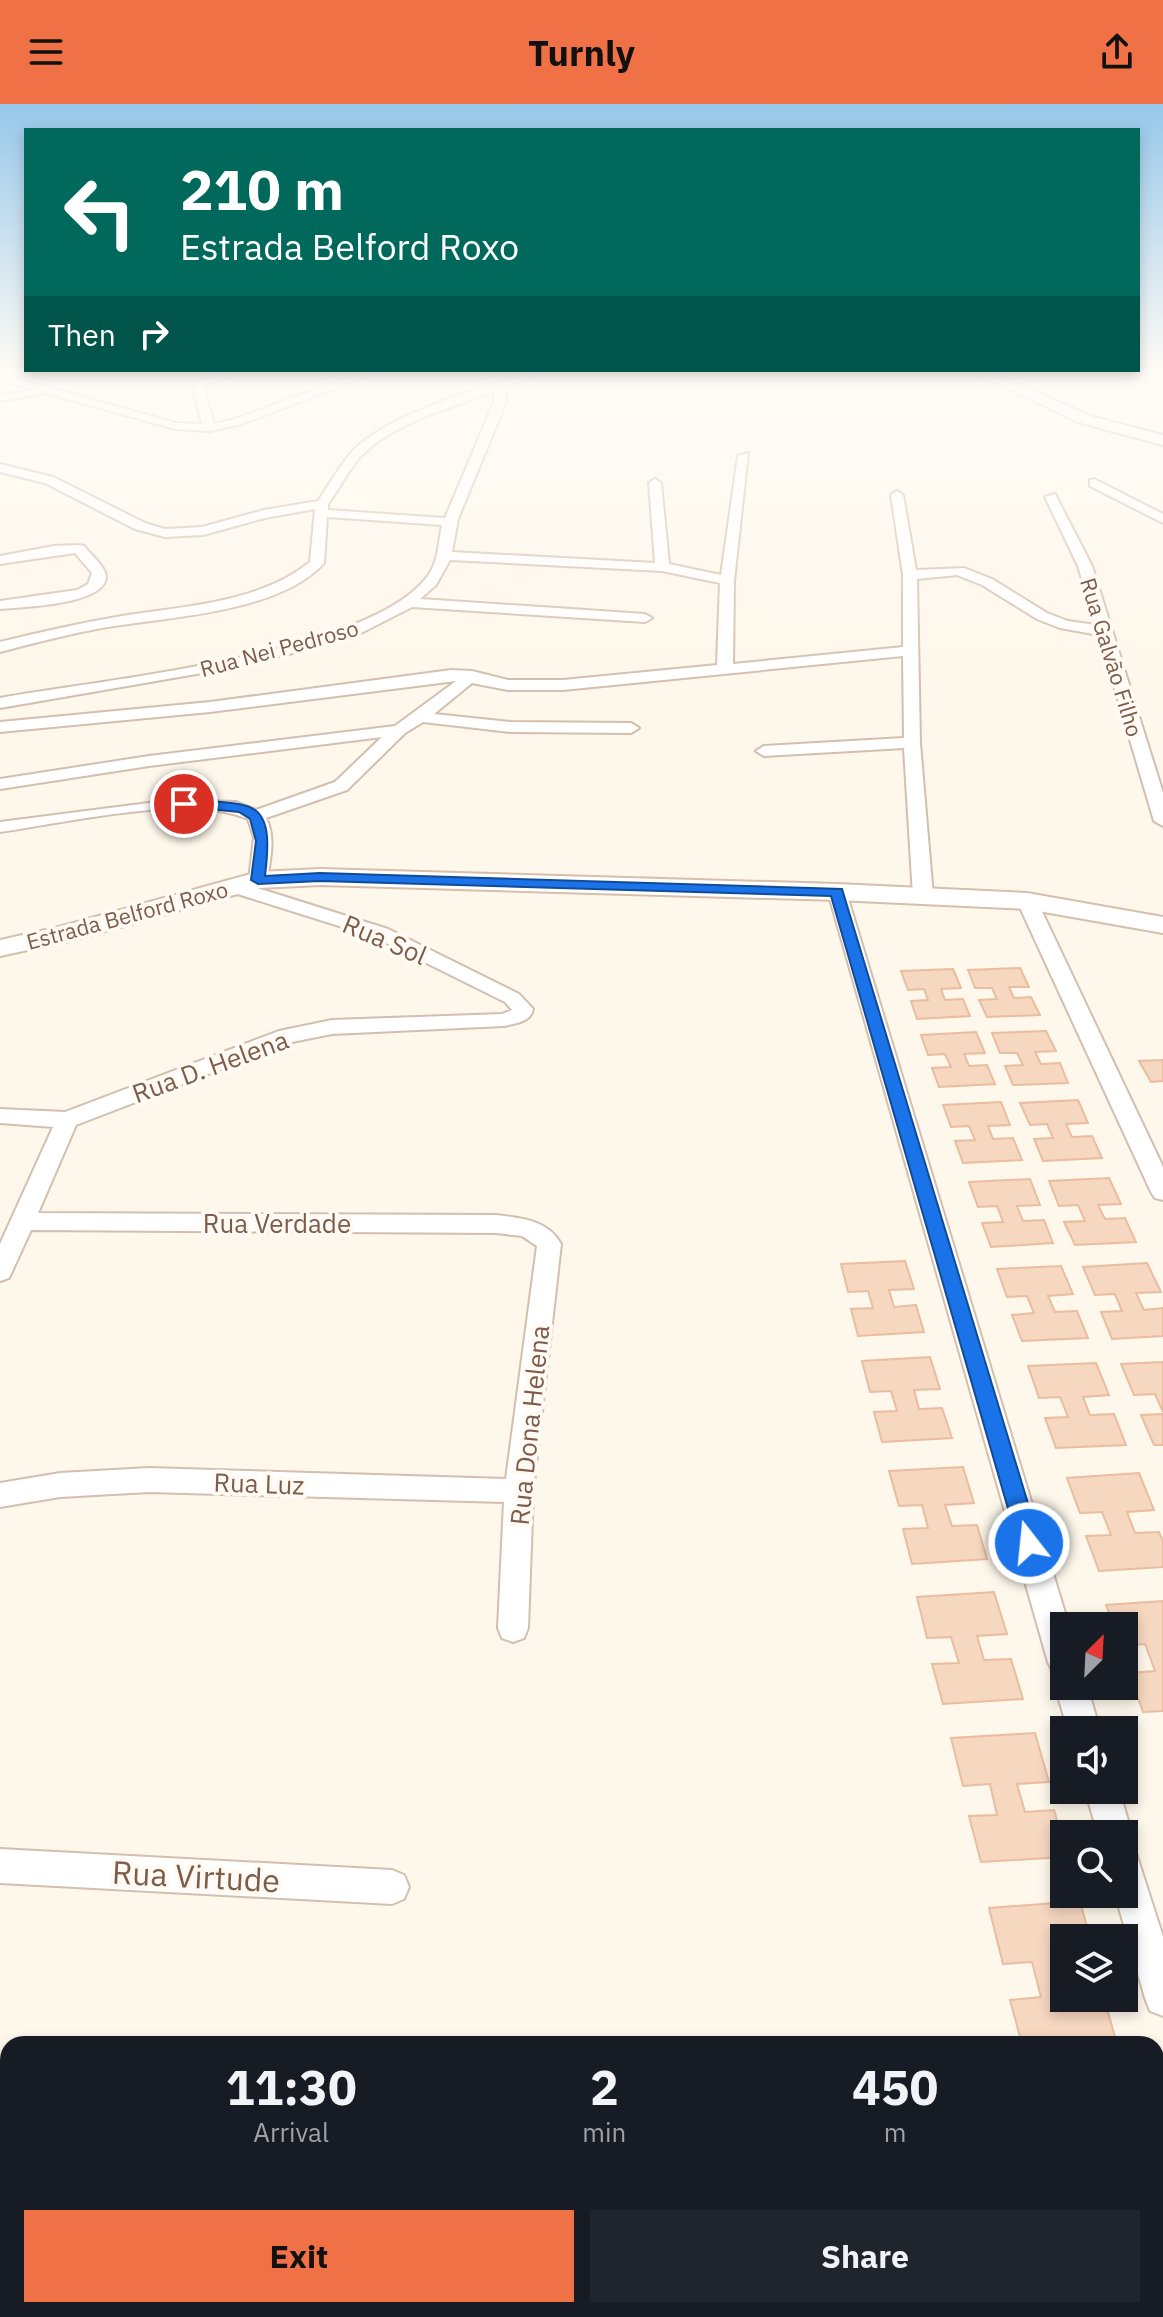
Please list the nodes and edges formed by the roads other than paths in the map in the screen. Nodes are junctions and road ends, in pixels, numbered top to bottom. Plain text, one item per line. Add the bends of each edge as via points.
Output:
1 (30, 475) edge
2 (343, 475) edge
3 (469, 475) edge
4 (741, 475) edge
5 (655, 483) dead end
6 (1094, 483) dead end
7 (897, 495) dead end
8 (1051, 497) dead end
9 (321, 509) junction
10 (1163, 519) edge
11 (449, 522) junction
12 (918, 550) junction
13 (445, 556) junction
14 (0, 560) edge
15 (662, 567) junction
16 (959, 571) junction
17 (910, 575) junction
18 (727, 581) junction
19 (412, 603) junction
20 (0, 605) edge
21 (79, 612) junction
22 (645, 618) dead end
23 (1103, 631) junction
24 (0, 647) edge
25 (909, 651) junction
26 (725, 668) junction
27 (472, 676) junction
28 (0, 703) edge
29 (420, 717) junction
30 (0, 727) edge
31 (631, 728) dead end
32 (399, 730) junction
33 (912, 743) junction
34 (764, 751) dead end
35 (0, 784) edge
36 (255, 816) junction
37 (1163, 821) edge
38 (0, 827) edge
39 (245, 883) junction
40 (837, 892) junction
41 (923, 896) junction
42 (1027, 901) junction
43 (1163, 925) edge
44 (0, 948) edge
45 (522, 1014) joint
46 (0, 1116) edge
47 (67, 1120) junction
48 (1163, 1192) edge
49 (21, 1221) junction
50 (533, 1229) joint
51 (0, 1272) edge
52 (519, 1491) junction
53 (0, 1495) edge
54 (1050, 1615) edge
55 (513, 1628) dead end
56 (0, 1866) edge
57 (392, 1887) dead end
58 (1137, 1908) edge
59 (1163, 1998) edge

1 - 9 street via 165,533
2 - 9 street
3 - 11 street, Rua Nei Pedroso
4 - 18 street
5 - 15 street
6 - 10 street
7 - 12 street
8 - 23 street, Rua Galvão Filho via 1085,566
9 - 11 street
9 - 21 street via 317,563 291,583 226,602
11 - 13 street, Rua Nei Pedroso
12 - 16 street
12 - 17 street
13 - 15 street
13 - 19 street, Rua Nei Pedroso
14 - 21 street via 54,550 83,551 99,573 97,585 80,594
15 - 18 street
16 - 17 street
16 - 23 street via 1042,616
17 - 25 street
18 - 26 street
19 - 22 street
19 - 28 street, Rua Nei Pedroso via 352,630 249,659
20 - 21 street
21 - 24 street
23 - 37 street, Rua Galvão Filho
25 - 26 street
25 - 33 street
26 - 27 street via 534,686
27 - 29 street
27 - 30 street via 409,678 210,707
29 - 31 street via 511,727
29 - 32 street
32 - 35 street
32 - 36 street via 341,786
33 - 34 street
33 - 41 street
36 - 38 street via 242,809 184,804
36 - 39 street via 263,841
39 - 40 street, Estrada Belford Roxo via 320,877
39 - 44 street, Estrada Belford Roxo
39 - 45 street, Rua Sol via 381,933 512,998
40 - 41 street, Estrada Belford Roxo
40 - 54 street
41 - 42 street, Estrada Belford Roxo
42 - 43 street, Estrada Belford Roxo
42 - 48 street
45 - 47 street, Rua D. Helena via 504,1020 332,1027 287,1036
46 - 47 street
47 - 49 street
49 - 50 street, Rua Verdade via 496,1224
49 - 51 street
50 - 52 street, Rua Dona Helena via 549,1244
52 - 53 street, Rua Luz via 149,1480
52 - 55 street, Rua Dona Helena
56 - 57 street, Rua Virtude
58 - 59 street

